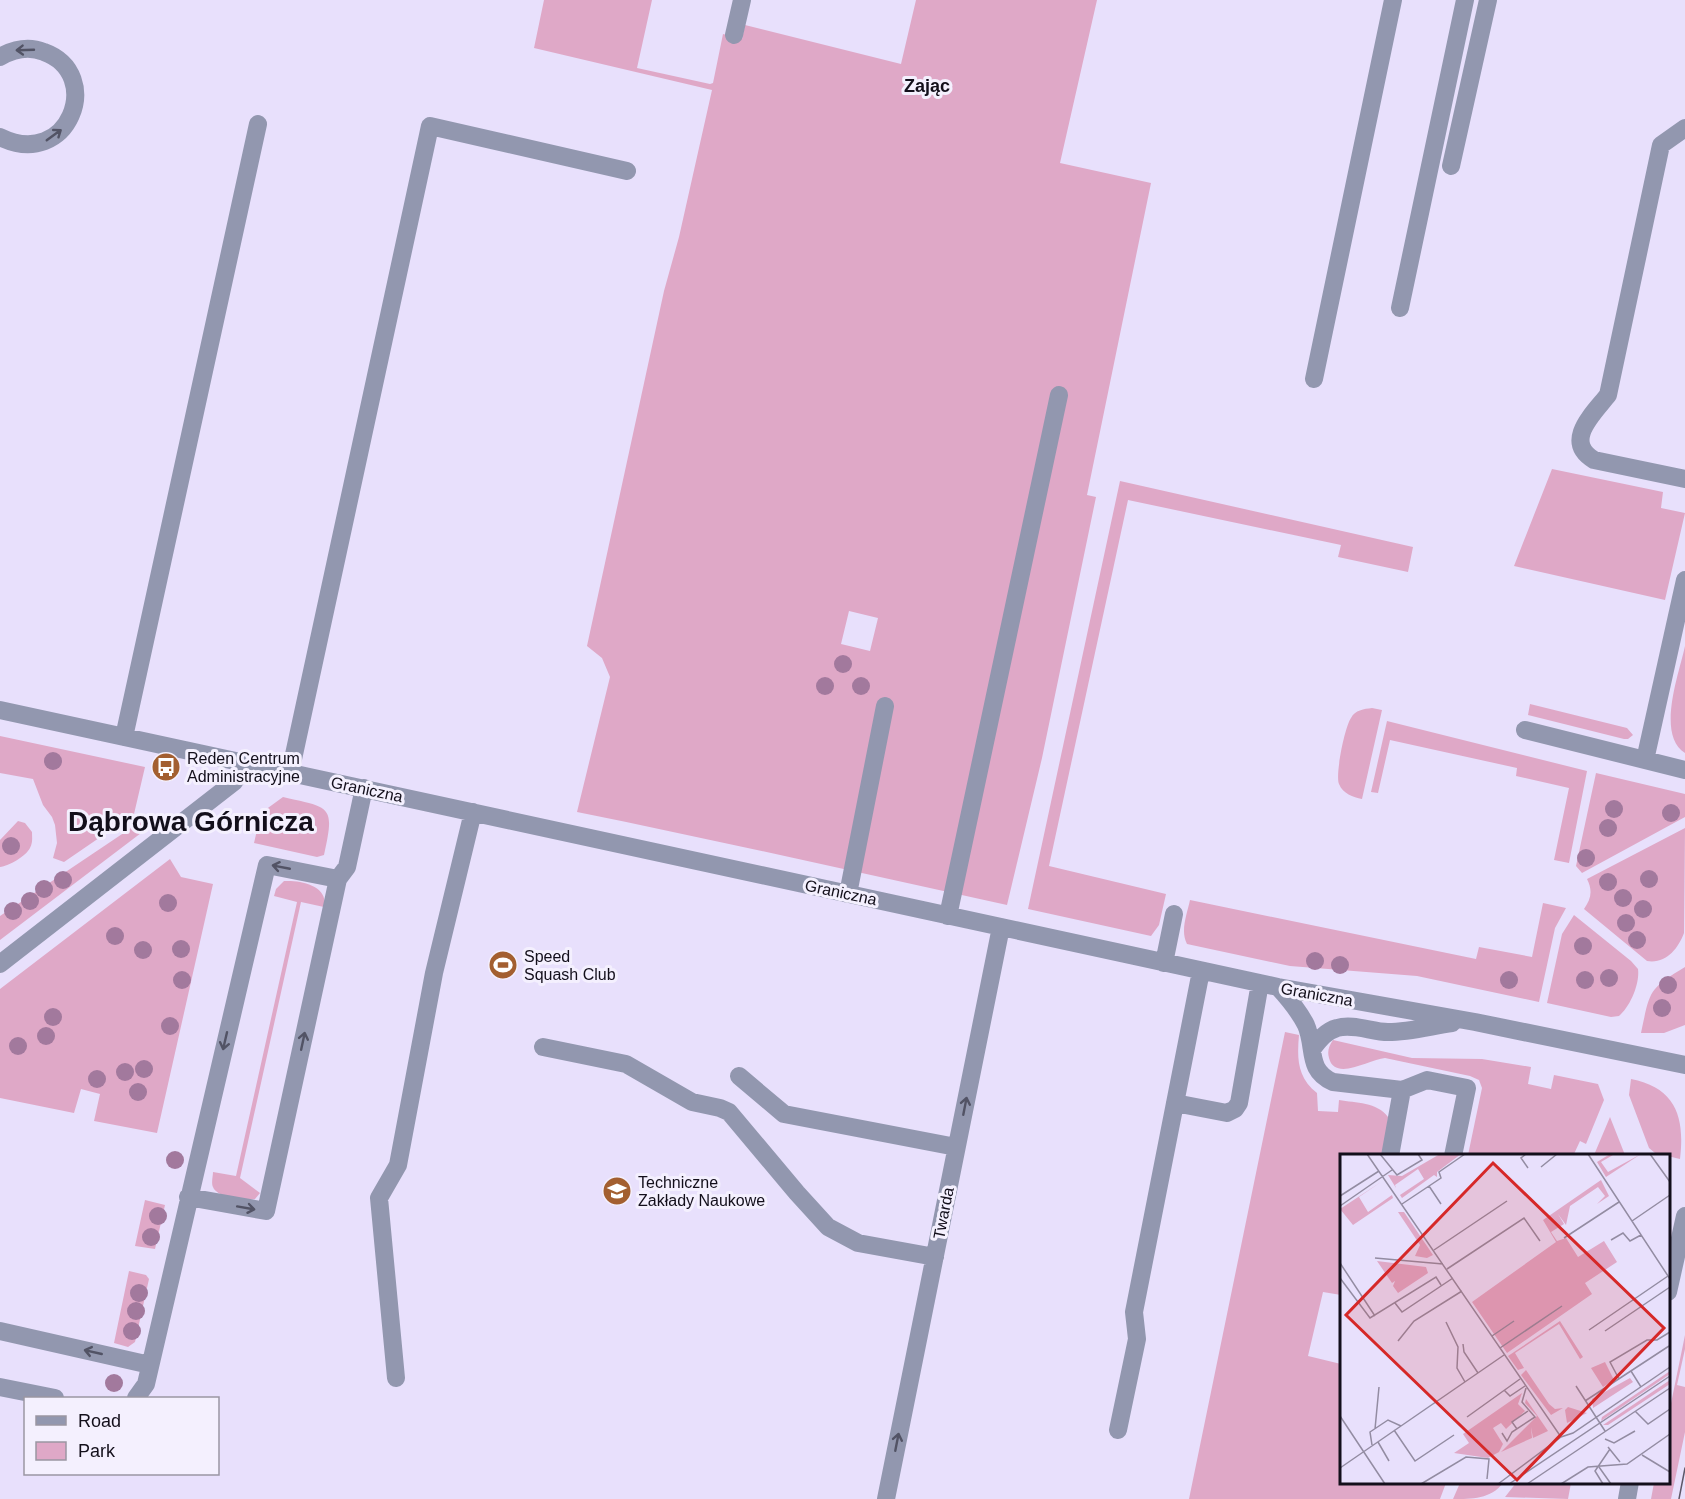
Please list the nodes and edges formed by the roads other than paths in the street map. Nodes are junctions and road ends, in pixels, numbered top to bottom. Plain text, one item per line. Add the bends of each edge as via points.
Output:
1 (742, 0) edge
2 (1393, 0) edge
3 (1465, 0) edge
4 (1488, 0) edge
5 (734, 35) dead end
6 (0, 57) edge
7 (258, 124) dead end
8 (1685, 128) edge
9 (0, 137) edge
10 (1451, 166) dead end
11 (627, 171) dead end
12 (1400, 308) dead end
13 (1314, 379) dead end
14 (1059, 395) dead end
15 (1685, 480) edge
16 (1685, 580) edge
17 (885, 706) dead end
18 (0, 710) edge
19 (1525, 730) dead end
20 (124, 737) junction
21 (1645, 760) junction
22 (246, 763) junction
23 (1685, 770) edge
24 (290, 773) junction
25 (364, 788) junction
26 (473, 812) junction
27 (338, 879) junction
28 (848, 894) junction
29 (1174, 914) dead end
30 (948, 916) junction
31 (1001, 927) junction
32 (1164, 963) junction
33 (0, 964) edge
34 (1201, 970) junction
35 (1269, 985) junction
36 (1475, 1022) junction
37 (543, 1047) dead end
38 (1312, 1048) junction
39 (1685, 1065) edge
40 (739, 1076) dead end
41 (1402, 1090) junction
42 (1175, 1103) junction
43 (957, 1147) junction
44 (1390, 1154) edge
45 (1453, 1154) edge
46 (188, 1197) junction
47 (1685, 1215) edge
48 (934, 1257) junction
49 (1670, 1283) edge
50 (0, 1331) edge
51 (150, 1365) junction
52 (396, 1378) dead end
53 (0, 1387) edge
54 (50, 1397) edge
55 (137, 1397) edge
56 (1118, 1430) dead end
57 (1630, 1484) edge
58 (886, 1499) edge
59 (1627, 1499) edge

1 - 5 street
2 - 13 street
3 - 12 street
4 - 10 street
9 -> 6 street via 13,144 46,141 61,132 75,102 68,70 51,54 27,48
7 - 20 street
8 - 15 street via 1661,145 1608,395 1583,427 1580,443 1594,460
11 - 24 street via 430,126
14 - 30 street
16 - 21 street
17 - 28 street
18 - 20 street, Graniczna
19 - 21 street
20 - 22 street, Graniczna
21 - 23 street
22 - 24 street, Graniczna
22 - 33 street via 234,782
24 - 25 street, Graniczna
25 - 26 street, Graniczna
25 - 27 street via 347,867
26 - 28 street, Graniczna
26 - 52 street via 434,973 398,1165 379,1198
27 -> 46 street via 267,865
46 -> 27 street via 266,1211
28 - 30 street, Graniczna
29 - 32 street
30 - 31 street, Graniczna
31 - 32 street, Graniczna
43 -> 31 street, Twarda
32 - 34 street, Graniczna
34 - 35 street, Graniczna
34 - 42 street
35 - 36 street, Graniczna
35 - 38 street via 1299,1013
35 - 42 street via 1235,1109 1227,1113
36 - 38 street via 1392,1032 1336,1028
36 - 39 street, Graniczna
37 - 48 street via 626,1064 692,1102 729,1112 828,1227 858,1243
38 - 41 street via 1314,1065 1324,1078
40 - 43 street via 784,1114
41 - 44 street
41 - 45 street via 1427,1080 1467,1088
42 - 56 street via 1134,1312 1137,1339
43 - 48 street, Twarda
46 - 51 street
47 - 49 street
58 -> 48 street, Twarda
51 -> 50 street
51 - 55 street via 146,1384
53 - 54 street
57 - 59 street

